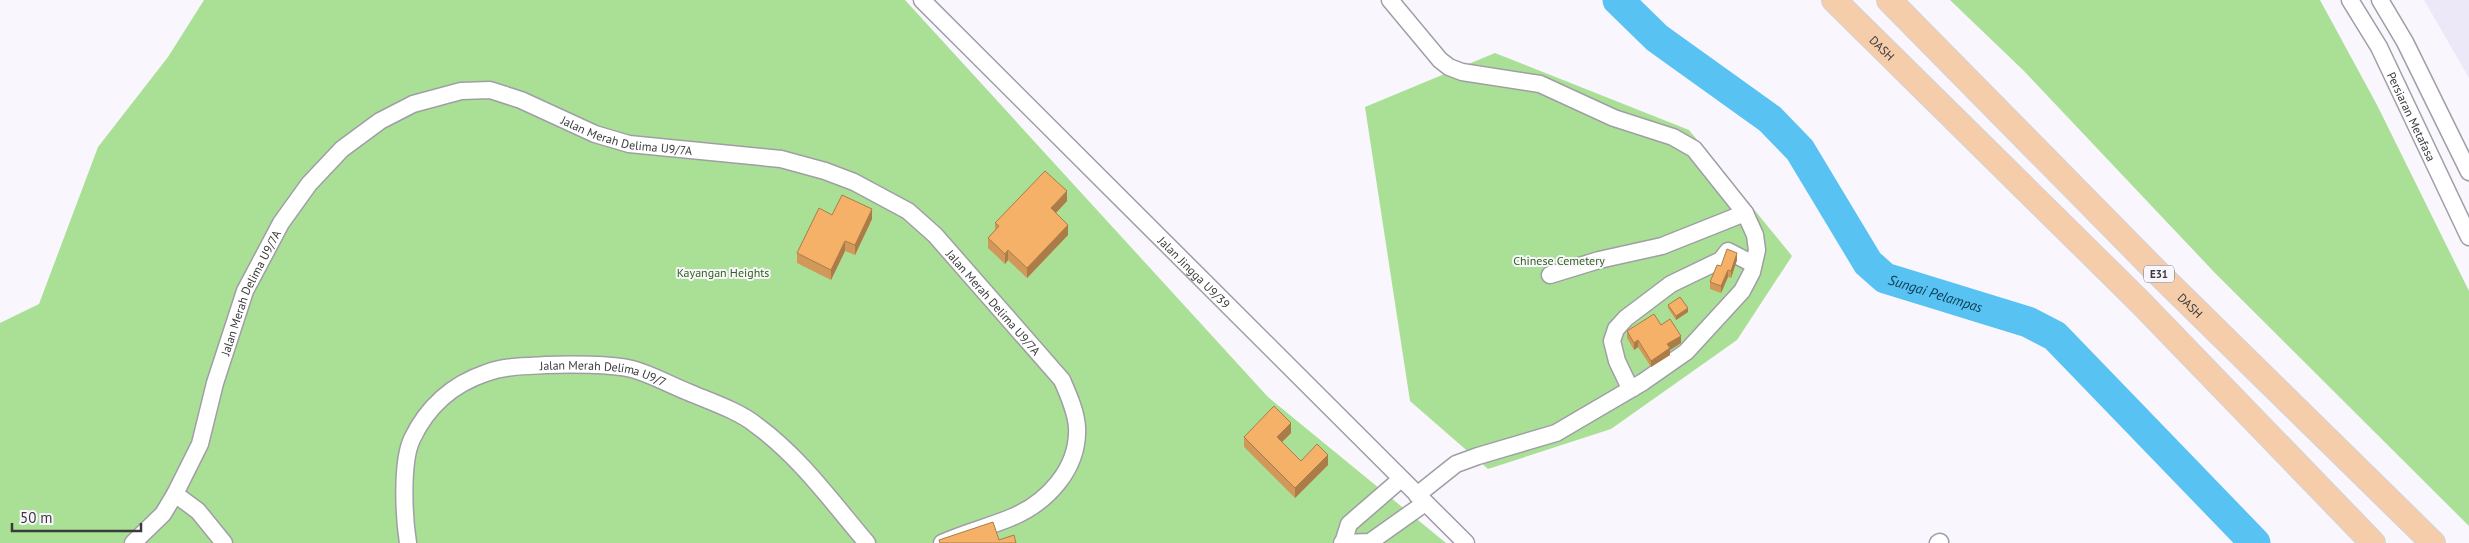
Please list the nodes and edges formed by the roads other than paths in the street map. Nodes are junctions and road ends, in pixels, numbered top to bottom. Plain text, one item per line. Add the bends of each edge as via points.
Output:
1 (1390, 0) edge
2 (1834, 0) edge
3 (1889, 0) edge
4 (2350, 0) edge
5 (2380, 0) edge
6 (927, 1) edge
7 (2469, 172) edge
8 (1744, 213) junction
9 (2469, 237) edge
10 (1753, 264) junction
11 (1550, 275) dead end
12 (1633, 388) junction
13 (1401, 479) junction
14 (175, 494) junction
15 (1421, 499) junction
16 (134, 543) edge
17 (224, 543) edge
18 (408, 543) edge
19 (867, 543) edge
20 (942, 543) edge
21 (1342, 543) edge
22 (1466, 543) edge
23 (2373, 543) edge
24 (2433, 543) edge

1 - 8 street via 1449,67 1462,72 1540,84 1614,118 1673,137 1694,149
2 - 23 highway, DASH / E31 via 2140,302
3 - 24 highway, DASH / E31 via 2168,283
4 - 9 street, Persiaran Metafasa via 2379,47
5 - 7 street, Persiaran Metafasa via 2405,42
6 - 13 street, Jalan Jingga U9/39
8 - 10 street via 1755,235 1757,250
8 - 11 street via 1662,246
10 - 12 street via 1742,291 1686,352
10 - 12 street via 1728,251 1721,260 1670,284 1626,318 1616,329 1612,341 1627,382
12 - 15 street via 1556,433 1456,464
13 - 15 street, Jalan Jingga U9/39
13 - 21 street via 1349,524
14 - 16 street via 163,514
14 - 17 street via 198,511
14 - 20 street, Jalan Merah Delima U9/7A via 200,444 215,383 245,291 281,223 309,184 342,149 388,116 413,104 451,94 490,90 521,100 595,134 629,144 781,159 825,171 854,182 908,211 935,235 1062,380 1077,427 1069,467 1059,482 1034,505 1012,517
15 - 21 street via 1370,542
15 - 22 street, Jalan Jingga U9/39
18 - 19 street, Jalan Merah Delima U9/7 via 404,516 405,478 411,440 441,398 487,372 565,364 632,369 755,424 804,468

